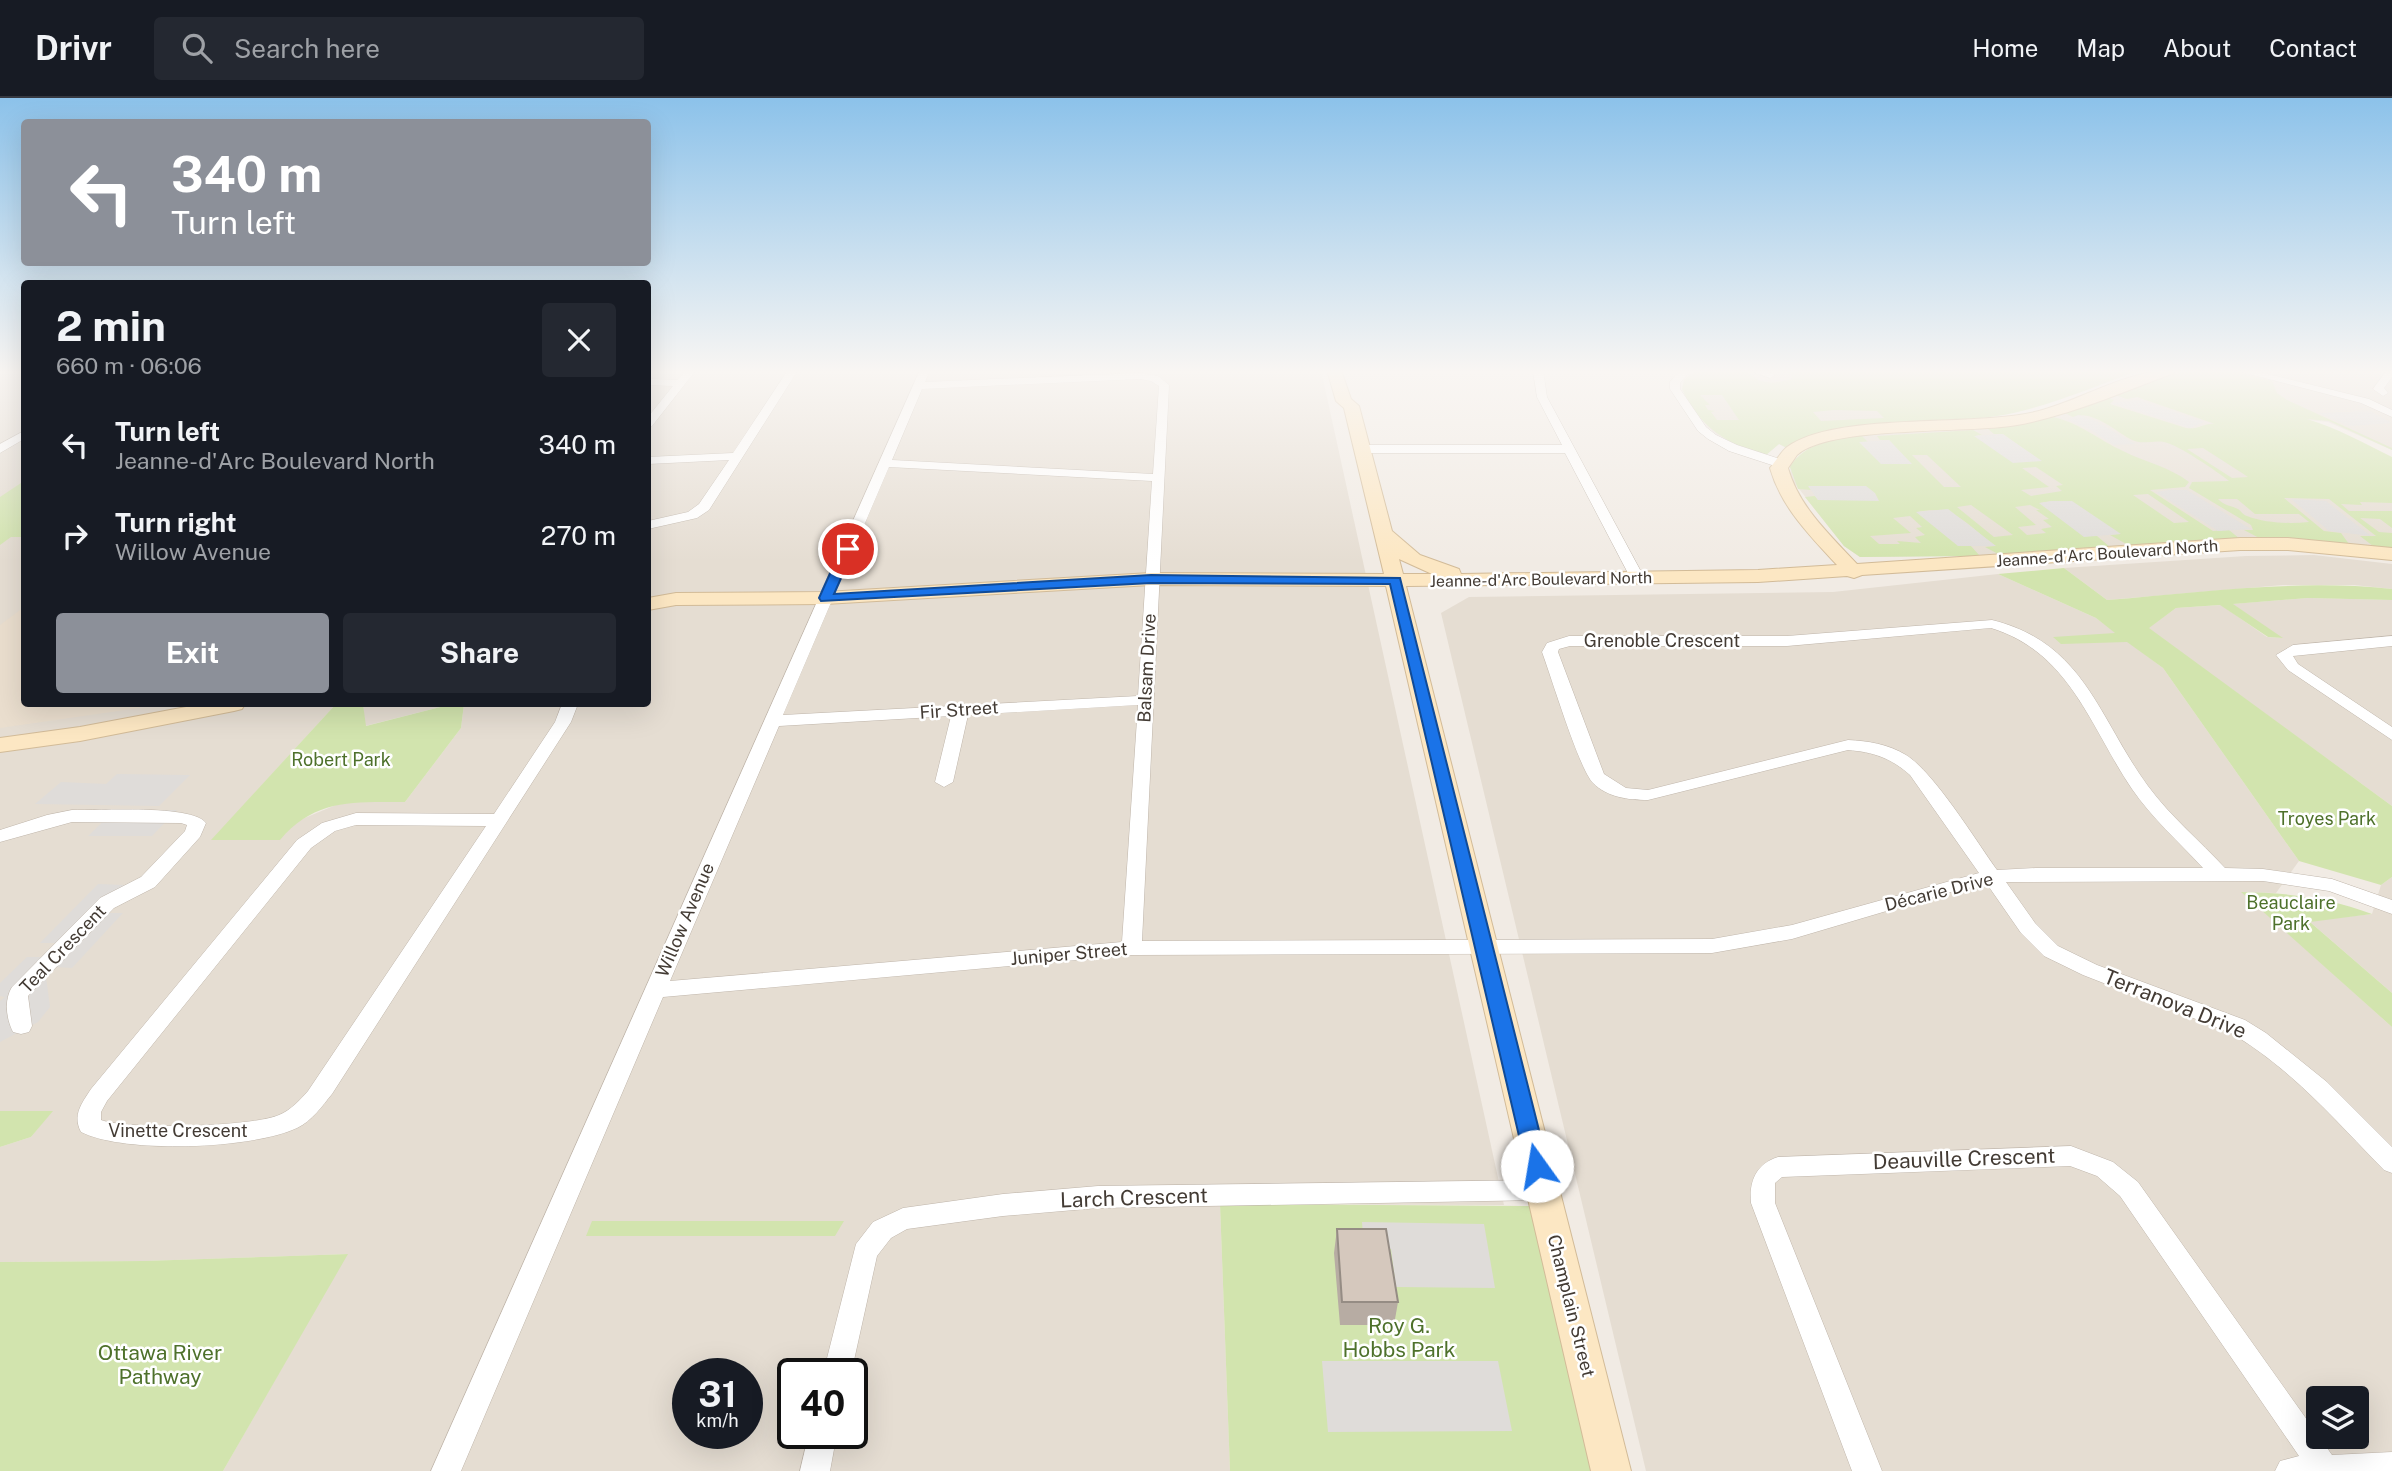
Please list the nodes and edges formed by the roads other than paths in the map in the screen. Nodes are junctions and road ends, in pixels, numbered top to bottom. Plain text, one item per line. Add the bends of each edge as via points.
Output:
1 (751, 434) edge
2 (897, 434) edge
3 (1161, 434) edge
4 (1359, 434) edge
5 (1561, 434) edge
6 (1708, 434) edge
7 (1843, 434) edge
8 (21, 435) edge
9 (0, 449) edge
10 (1363, 449) junction
11 (1569, 449) junction
12 (736, 456) junction
13 (651, 460) edge
14 (885, 463) junction
15 (1782, 464) junction
16 (1158, 478) junction
17 (651, 524) edge
18 (1812, 524) junction
19 (1381, 530) junction
20 (2392, 554) edge
21 (1854, 572) junction
22 (1758, 576) junction
23 (1151, 579) junction
24 (1638, 579) junction
25 (1518, 580) junction
26 (1395, 581) junction
27 (825, 598) junction
28 (651, 604) edge
29 (2392, 641) edge
30 (1145, 700) junction
31 (218, 707) edge
32 (569, 707) edge
33 (961, 709) junction
34 (772, 721) junction
35 (2392, 735) edge
36 (0, 745) edge
37 (944, 782) dead end
38 (498, 820) junction
39 (0, 836) edge
40 (2219, 874) junction
41 (1991, 877) junction
42 (2392, 907) edge
43 (1485, 947) junction
44 (1132, 948) junction
45 (655, 990) junction
46 (21, 1026) dead end
47 (2392, 1163) edge
48 (1543, 1190) junction
49 (841, 1358) edge
50 (820, 1449) edge
51 (2392, 1467) edge
52 (2325, 1469) edge
53 (446, 1471) edge
54 (815, 1471) edge
55 (1611, 1471) edge
56 (1867, 1471) edge
57 (2290, 1471) edge

1 - 12 street
2 - 14 street, Willow Avenue
3 - 16 street, Balsam Drive
4 - 10 main road, Champlain Street
5 - 11 street
6 - 15 street
7 - 15 main road via 1798,447
8 - 9 street
10 - 11 street
10 - 19 main road, Champlain Street
11 - 24 street
12 - 13 street
12 - 17 street via 701,510
14 - 16 street
14 - 27 street, Willow Avenue
15 - 18 main road via 1784,485
16 - 23 street, Balsam Drive
18 - 21 main road
18 - 22 main road via 1819,552 1814,563
19 - 25 main road via 1396,549 1429,567
19 - 26 main road, Champlain Street
20 - 21 main road, Jeanne-d'Arc Boulevard North via 2288,544 2228,544
21 - 22 main road, Jeanne-d'Arc Boulevard North
22 - 24 main road, Jeanne-d'Arc Boulevard North
23 - 26 main road, Jeanne-d'Arc Boulevard North
23 - 27 main road, Jeanne-d'Arc Boulevard North
23 - 30 street, Balsam Drive
24 - 25 main road, Jeanne-d'Arc Boulevard North
25 - 26 main road, Jeanne-d'Arc Boulevard North
26 - 43 main road, Champlain Street
27 - 28 main road, Jeanne-d'Arc Boulevard North via 708,598
27 - 34 street, Willow Avenue
29 - 35 street via 2293,650 2284,655 2293,667
30 - 33 street, Fir Street
30 - 44 street, Balsam Drive
31 - 36 main road
32 - 38 street, Vinette Crescent
33 - 34 street, Fir Street
33 - 37 street
34 - 45 street, Willow Avenue
38 - 38 street, Vinette Crescent via 356,819 317,832 99,1095 89,1111 89,1125 113,1133 238,1133 289,1121 324,1088
39 - 46 street, Teal Crescent via 72,816 184,817 198,823 148,882 107,903 19,992
40 - 41 street, Décarie Drive
40 - 41 street, Grenoble Crescent via 2139,786 2083,692 2040,645 2019,630 1992,624 1787,641 1569,641 1552,646 1550,658 1596,776 1605,786 1648,794 1849,745 1868,746 1889,751 1916,771
40 - 42 street, Décarie Drive via 2319,882
41 - 43 street, Décarie Drive via 1792,932 1726,944
41 - 47 street, Terranova Drive via 2051,951 2259,1037
43 - 44 street, Juniper Street
43 - 48 main road, Champlain Street
44 - 45 street, Juniper Street
45 - 53 street, Willow Avenue
48 - 49 street, Larch Crescent via 1098,1197 903,1219 882,1230 865,1252
48 - 55 main road, Champlain Street
50 - 54 street
51 - 52 street
52 - 56 street, Deauville Crescent via 2129,1189 2105,1169 2071,1156 1778,1167 1766,1174 1761,1187 1763,1203
52 - 57 street

